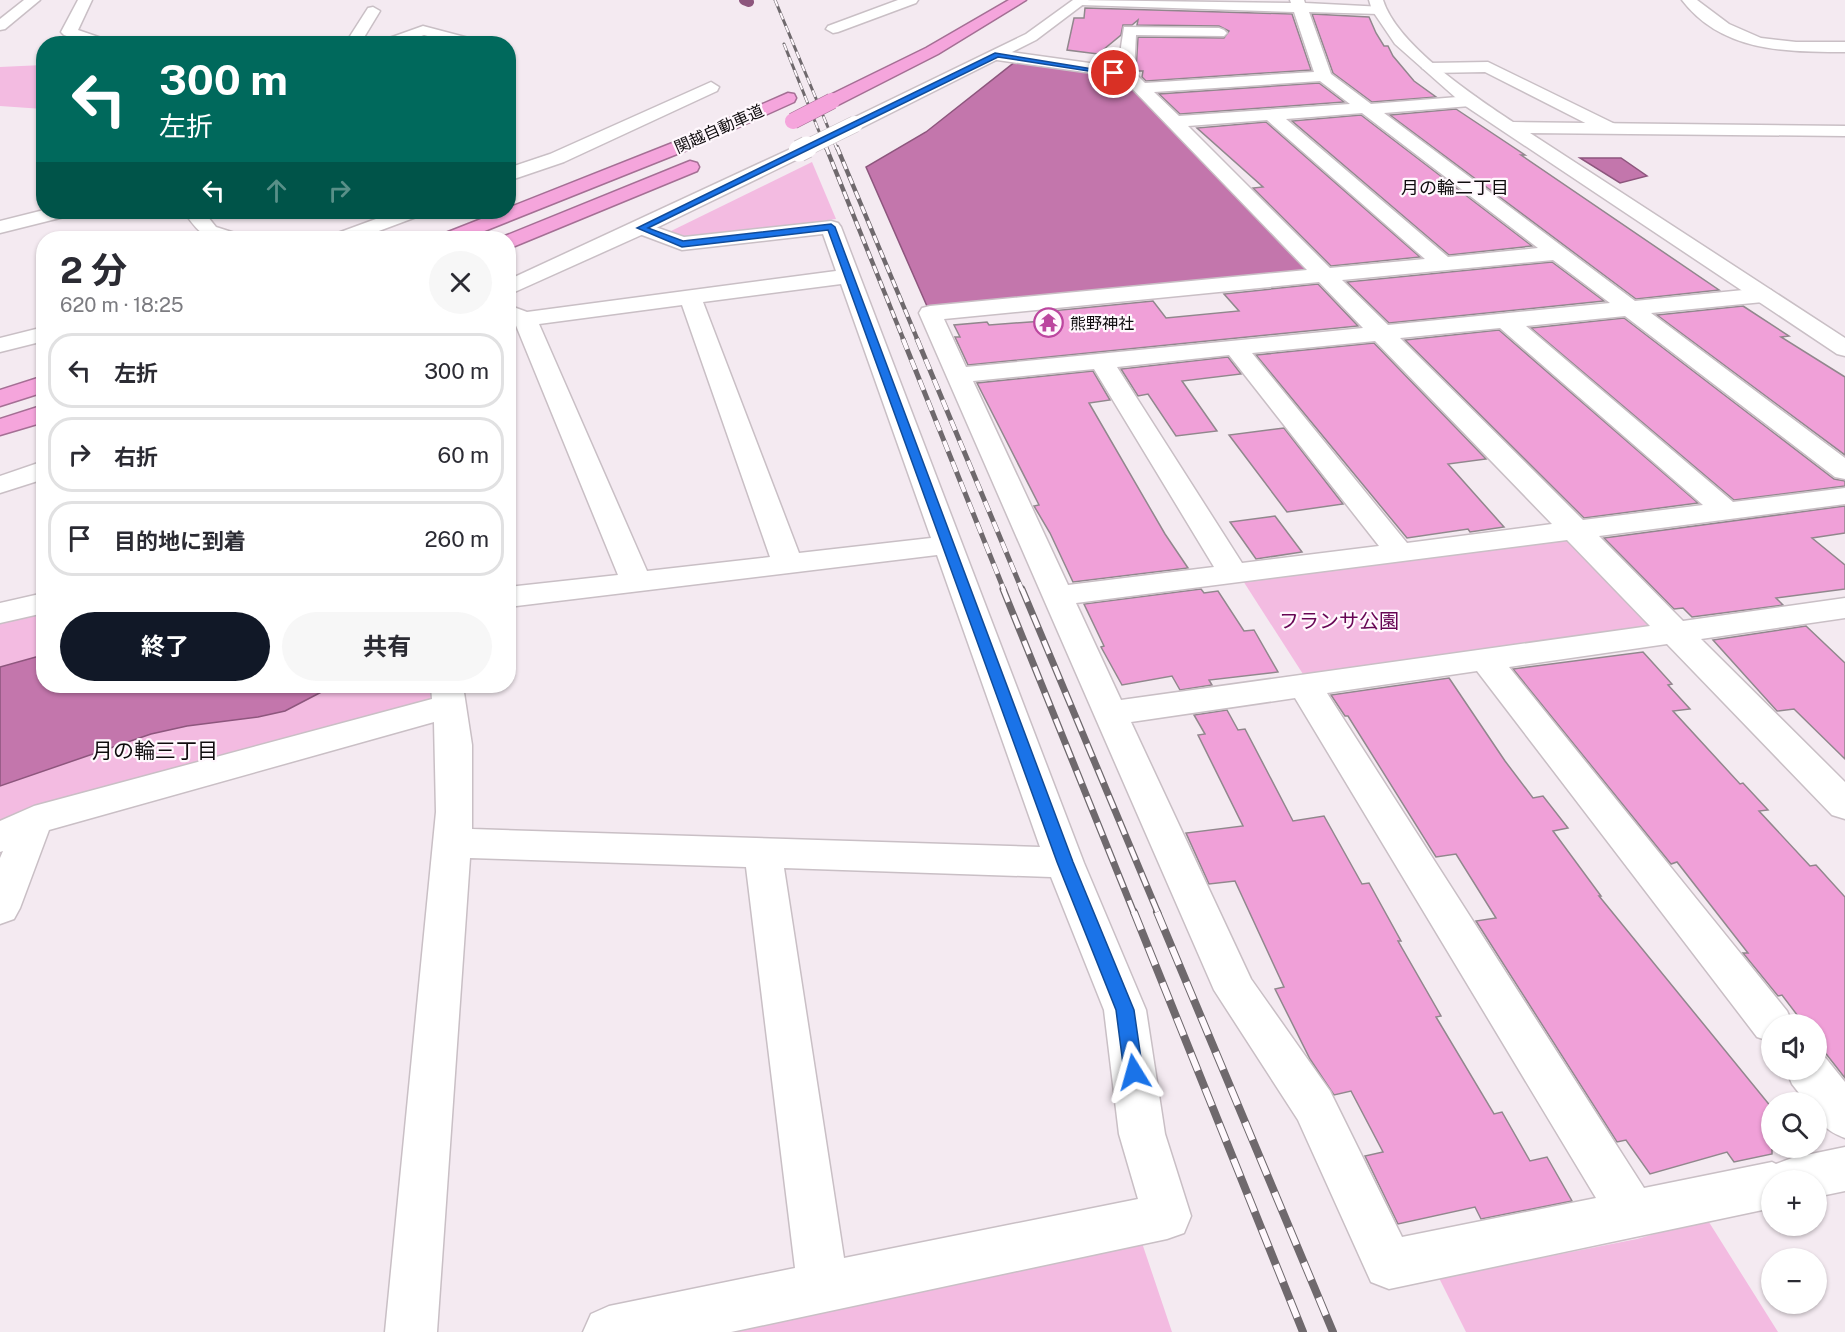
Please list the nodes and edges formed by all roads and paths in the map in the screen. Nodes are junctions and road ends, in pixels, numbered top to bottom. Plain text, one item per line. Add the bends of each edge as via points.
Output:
1 (33, 0) edge
2 (85, 0) edge
3 (911, 0) edge
4 (1019, 0) edge
5 (1081, 0) edge
6 (1689, 0) edge
7 (1298, 4) edge
8 (1214, 5) junction
9 (1378, 5) edge
10 (373, 11) dead end
11 (0, 26) edge
12 (1219, 33) junction
13 (849, 35) dead end
14 (81, 36) edge
15 (357, 36) edge
16 (407, 36) edge
17 (445, 36) edge
18 (1845, 47) edge
19 (997, 55) junction
20 (1430, 68) junction
21 (1324, 76) junction
22 (1133, 81) junction
23 (1230, 82) junction
24 (711, 87) dead end
25 (793, 96) dead end
26 (1470, 101) junction
27 (1367, 108) junction
28 (1271, 115) junction
29 (1174, 122) junction
30 (1509, 127) junction
31 (1609, 128) junction
32 (771, 130) dead end
33 (1845, 131) edge
34 (707, 160) dead end
35 (516, 172) edge
36 (516, 212) edge
37 (36, 218) edge
38 (200, 219) edge
39 (393, 219) edge
40 (498, 219) edge
41 (0, 227) edge
42 (641, 228) junction
43 (209, 231) edge
44 (361, 231) edge
45 (468, 231) edge
46 (516, 239) edge
47 (1558, 254) junction
48 (1443, 264) junction
49 (848, 276) junction
50 (1325, 276) junction
51 (516, 284) edge
52 (1763, 295) junction
53 (690, 297) junction
54 (1630, 308) junction
55 (517, 315) edge
56 (1505, 320) junction
57 (1381, 333) junction
58 (36, 336) edge
59 (0, 345) edge
60 (1235, 348) junction
61 (1845, 349) edge
62 (1101, 361) junction
63 (958, 375) junction
64 (36, 386) edge
65 (0, 398) edge
66 (36, 416) edge
67 (0, 427) edge
68 (1845, 471) edge
69 (36, 472) edge
70 (0, 485) edge
71 (1845, 496) edge
72 (1727, 512) junction
73 (1576, 531) junction
74 (948, 545) junction
75 (1400, 553) junction
76 (788, 564) junction
77 (1234, 574) junction
78 (636, 582) junction
79 (516, 596) edge
80 (1058, 596) junction
81 (36, 605) edge
82 (1844, 609) edge
83 (0, 614) edge
84 (1676, 633) junction
85 (1486, 660) junction
86 (1305, 686) junction
87 (448, 696) edge
88 (1110, 714) junction
89 (1845, 805) edge
90 (34, 820) junction
91 (0, 838) edge
92 (453, 843) junction
93 (763, 853) junction
94 (1065, 862) junction
95 (0, 908) edge
96 (1764, 1014) edge
97 (1816, 1080) edge
98 (1845, 1117) edge
99 (1845, 1170) edge
100 (1827, 1173) edge
101 (1761, 1187) edge
102 (1632, 1213) junction
103 (823, 1288) junction
104 (411, 1332) edge
105 (609, 1332) edge

1 - 11 street
2 - 14 street via 69,32
3 - 13 street via 833,28
4 - 32 highway, 関越自動車道, bridge via 932,51
5 - 8 street
5 - 19 street via 1031,37
6 - 18 street via 1746,39 1780,46
7 - 8 street
7 - 9 street
7 - 21 street
8 - 12 street
9 - 20 street via 1400,41
10 - 15 street
12 - 22 street via 1129,30
12 - 23 street
16 - 17 street via 423,30
19 - 22 street
19 - 42 street, bridge
20 - 26 street
20 - 31 street via 1488,67
21 - 23 street
21 - 27 street
22 - 23 street
22 - 29 street
24 - 35 street via 556,158
25 - 36 highway, 関越自動車道 via 686,144
26 - 27 street
26 - 30 street
27 - 28 street
27 - 47 street
28 - 29 street
28 - 48 street
29 - 50 street
30 - 31 street
30 - 52 street
31 - 33 street
34 - 46 highway, 関越自動車道
37 - 41 street
38 - 43 street
39 - 44 street
40 - 45 highway, 関越自動車道
42 - 49 street via 682,244 831,227
42 - 51 street
47 - 48 street
47 - 54 street
48 - 50 street
49 - 53 street
49 - 74 street
50 - 57 street
50 - 63 street via 930,313
52 - 54 street
52 - 61 street
53 - 55 street
53 - 76 street
54 - 56 street
54 - 68 street
55 - 78 street
56 - 57 street
56 - 72 street
57 - 60 street
57 - 73 street
58 - 59 street
60 - 62 street
60 - 75 street
62 - 63 street
62 - 77 street
63 - 80 street
64 - 65 highway
66 - 67 highway
69 - 70 street
71 - 72 street
72 - 73 street
73 - 75 street
73 - 84 street
74 - 76 street
74 - 94 street
75 - 77 street
76 - 78 street
77 - 80 street
78 - 79 street
80 - 88 street
81 - 83 street
82 - 84 street
84 - 85 street
84 - 89 street
85 - 86 street
85 - 96 street
86 - 88 street
86 - 102 street
87 - 90 street
87 - 92 street via 454,745
88 - 102 street via 1235,990 1314,1106 1389,1264
90 - 91 street
90 - 95 street
92 - 93 street
92 - 104 street
93 - 94 street
93 - 103 street
94 - 103 street via 1125,1010 1142,1134 1167,1216
97 - 98 street
99 - 100 street
101 - 102 street
103 - 105 street

